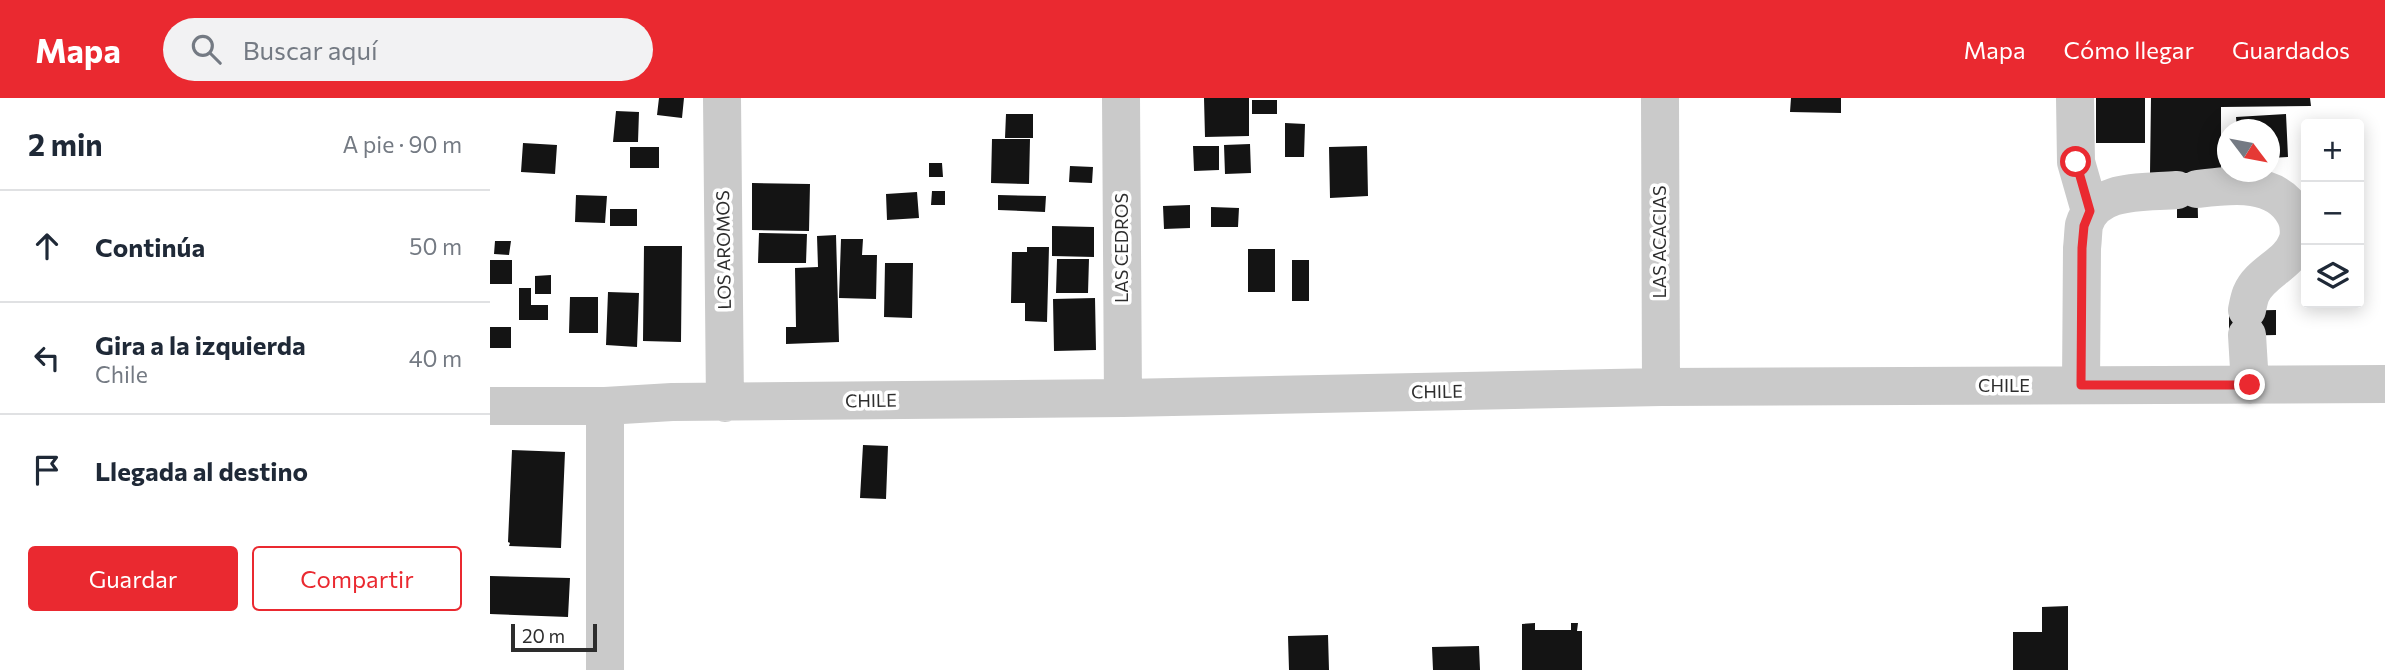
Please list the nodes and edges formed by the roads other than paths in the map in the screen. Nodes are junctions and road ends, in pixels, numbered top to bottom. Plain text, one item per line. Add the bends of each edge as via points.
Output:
1 (722, 98) edge
2 (1121, 98) edge
3 (1660, 98) edge
4 (2075, 98) edge
5 (2090, 211) junction
6 (2385, 384) edge
7 (2081, 385) junction
8 (2250, 385) junction
9 (1661, 387) junction
10 (1122, 398) junction
11 (725, 403) junction
12 (605, 405) junction
13 (490, 406) edge
14 (605, 670) edge

1 - 11 street, LOS AROMOS
2 - 10 street, LAS CEDROS
3 - 9 street, LAS ACACIAS
4 - 5 street via 2076,162
5 - 7 street via 2082,248
5 - 8 street via 2104,199 2121,194 2254,186 2277,194 2291,207 2298,220 2298,241 2251,294 2247,323
6 - 8 street, CHILE
7 - 8 street, CHILE
7 - 9 street, CHILE
9 - 10 street, CHILE
10 - 11 street, CHILE
11 - 12 street, CHILE
12 - 13 street, CHILE
12 - 14 street

